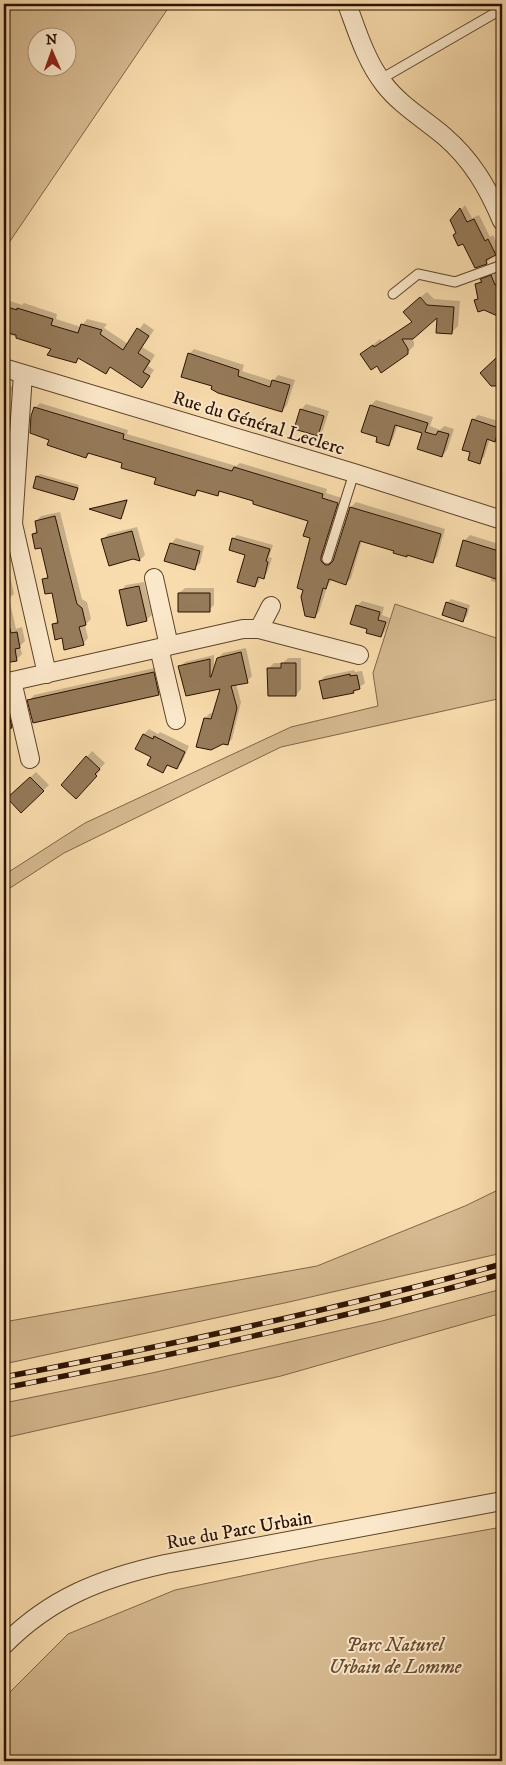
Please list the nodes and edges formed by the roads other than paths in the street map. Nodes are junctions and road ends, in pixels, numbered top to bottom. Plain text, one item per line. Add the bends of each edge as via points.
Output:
1 (348, 4) edge
2 (502, 8) edge
3 (381, 78) junction
4 (502, 221) edge
5 (502, 265) edge
6 (393, 294) dead end
7 (4, 368) edge
8 (23, 374) junction
9 (354, 473) junction
10 (502, 520) edge
11 (327, 559) dead end
12 (154, 578) dead end
13 (272, 606) dead end
14 (259, 629) junction
15 (164, 647) junction
16 (359, 655) dead end
17 (47, 674) junction
18 (8, 682) edge
19 (176, 720) dead end
20 (30, 758) dead end
21 (502, 1501) edge
22 (4, 1645) edge

1 - 3 street via 367,54
2 - 3 lane
3 - 4 street via 400,100 465,157 490,192
5 - 6 lane via 455,282 418,274
7 - 8 street, Rue du Général Leclerc
8 - 9 street, Rue du Général Leclerc
8 - 17 street via 13,524
9 - 10 street, Rue du Général Leclerc
9 - 11 lane
12 - 15 street
13 - 14 street
14 - 15 street via 244,629
14 - 16 street
15 - 17 street
15 - 19 street
17 - 18 street
18 - 20 street
21 - 22 street, Rue du Parc Urbain via 118,1575 56,1604

